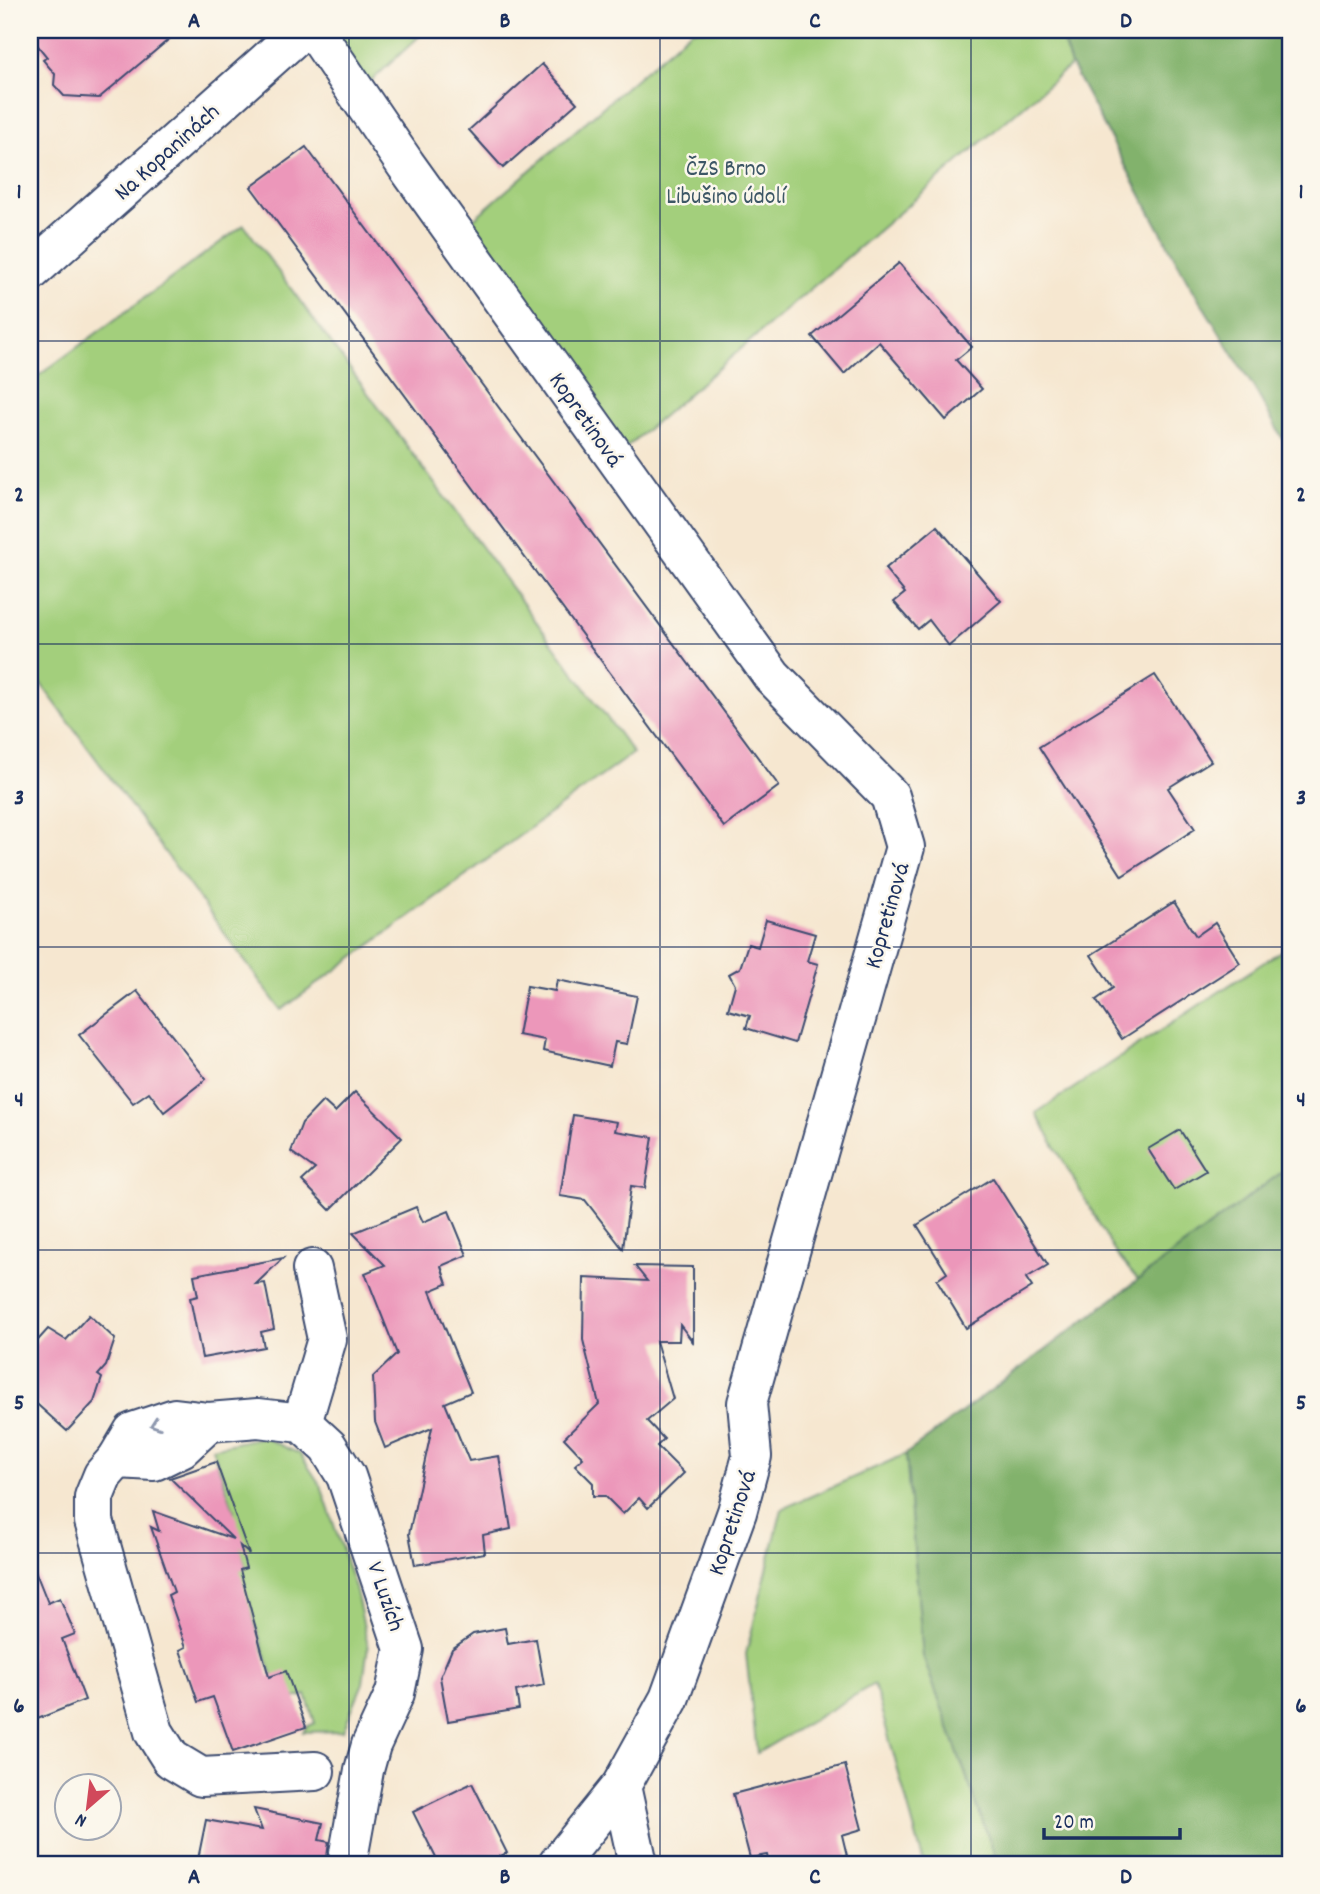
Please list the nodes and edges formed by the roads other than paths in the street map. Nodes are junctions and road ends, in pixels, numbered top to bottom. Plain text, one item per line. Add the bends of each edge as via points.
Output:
1 (302, 30) edge
2 (314, 30) edge
3 (30, 272) edge
4 (312, 1269) dead end
5 (302, 1423) junction
6 (314, 1771) dead end
7 (621, 1786) junction
8 (348, 1864) edge
9 (558, 1864) edge
10 (638, 1864) edge

1 - 3 street, Na Kopaninách
2 - 7 street, Kopretinová via 772,677 890,796 905,847 747,1402 752,1456 737,1512 669,1699
4 - 5 street via 327,1339
5 - 6 street via 175,1418 133,1432 103,1475 94,1497 94,1521 154,1732 171,1759 201,1777
5 - 8 street, V Luzích via 328,1447 346,1476 404,1649 396,1693 364,1770
7 - 9 street, Kopretinová
7 - 10 street

